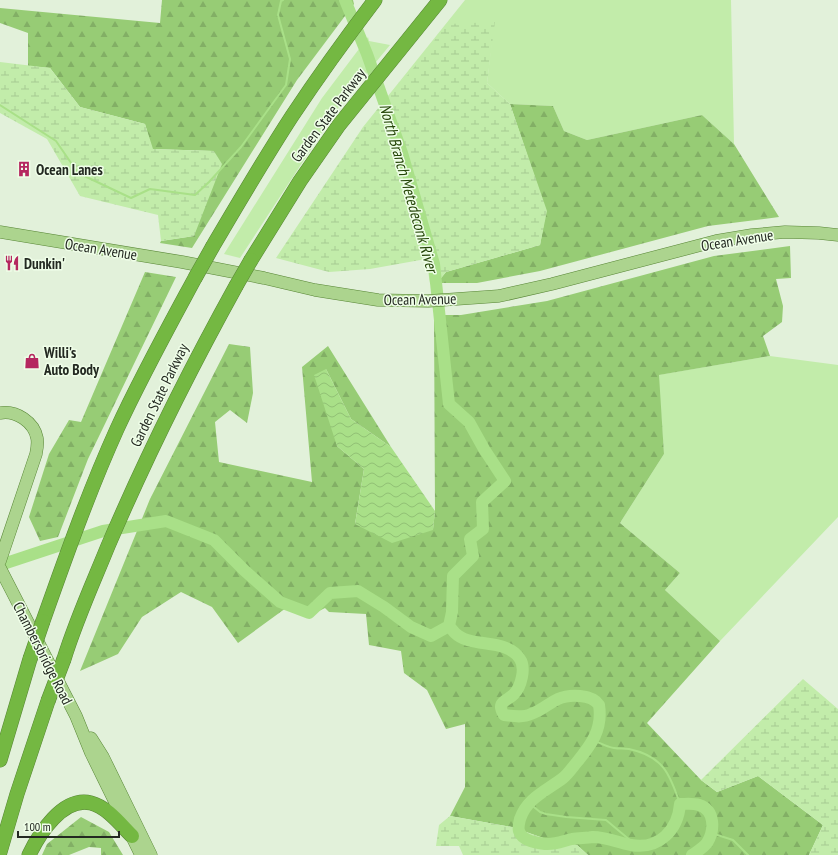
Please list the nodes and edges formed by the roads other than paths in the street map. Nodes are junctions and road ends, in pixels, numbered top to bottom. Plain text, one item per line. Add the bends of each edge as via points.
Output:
1 (375, 0) edge
2 (440, 0) edge
3 (0, 232) edge
4 (838, 235) edge
5 (0, 413) edge
6 (1, 567) edge
7 (76, 716) junction
8 (0, 760) edge
9 (132, 836) junction
10 (0, 852) edge
11 (29, 855) edge
12 (141, 855) edge
13 (151, 855) edge

1 - 8 highway, Garden State Parkway, bridge via 292,116 247,188 144,374 117,430 80,519 30,659
2 - 10 highway, Garden State Parkway, bridge via 339,125 300,181 236,286 176,399 126,503 75,626 17,794
3 - 4 main road, Ocean Avenue via 182,262 315,290 378,300 428,301 499,296 716,241 752,235 785,232
5 - 6 main road via 11,413 28,422 38,440 36,454 5,546
6 - 7 main road, Chambersbridge Road
7 - 9 main road, Chambersbridge Road via 91,753
7 - 13 main road, Chambersbridge Road via 103,757
9 - 11 highway via 106,812 91,803 77,802 52,819
9 - 12 main road, Chambersbridge Road

